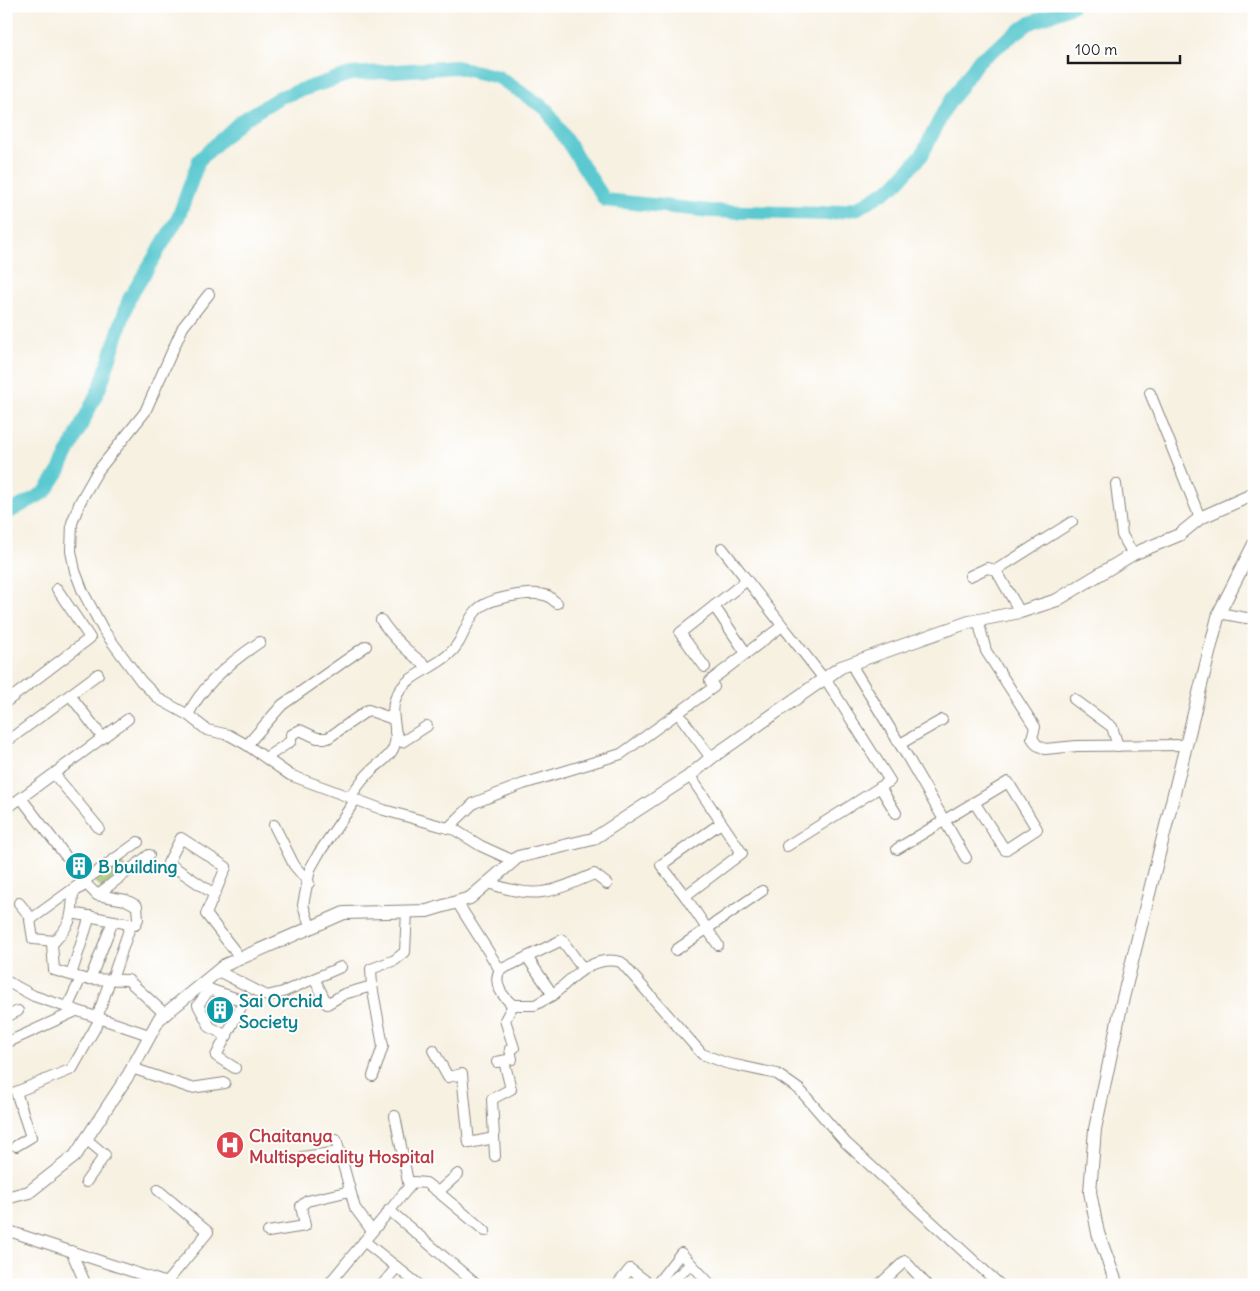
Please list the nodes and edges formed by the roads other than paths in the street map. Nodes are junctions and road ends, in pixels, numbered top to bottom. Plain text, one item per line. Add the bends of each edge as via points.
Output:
1 (209, 294) dead end
2 (1150, 393) dead end
3 (1116, 484) dead end
4 (1254, 494) edge
5 (1200, 518) junction
6 (1072, 522) dead end
7 (1254, 544) edge
8 (722, 548) dead end
9 (1133, 554) junction
10 (996, 570) junction
11 (970, 576) dead end
12 (747, 580) junction
13 (57, 589) dead end
14 (557, 603) dead end
15 (714, 606) junction
16 (1020, 612) junction
17 (1220, 613) junction
18 (1254, 617) edge
19 (381, 620) dead end
20 (978, 620) junction
21 (782, 626) junction
22 (260, 642) dead end
23 (366, 646) dead end
24 (746, 653) junction
25 (852, 662) junction
26 (705, 667) dead end
27 (429, 668) junction
28 (98, 674) dead end
29 (824, 679) junction
30 (70, 695) junction
31 (1074, 699) dead end
32 (6, 702) edge
33 (678, 713) junction
34 (188, 715) junction
35 (128, 719) dead end
36 (393, 719) junction
37 (942, 720) dead end
38 (428, 726) dead end
39 (395, 732) junction
40 (103, 738) junction
41 (6, 742) edge
42 (900, 744) junction
43 (247, 745) junction
44 (1186, 745) junction
45 (1118, 746) junction
46 (267, 757) junction
47 (710, 758) junction
48 (54, 774) junction
49 (690, 776) junction
50 (880, 787) junction
51 (21, 798) junction
52 (353, 798) junction
53 (974, 802) junction
54 (6, 809) edge
55 (896, 813) dead end
56 (944, 820) junction
57 (721, 823) junction
58 (274, 824) dead end
59 (99, 828) dead end
60 (448, 828) junction
61 (138, 842) dead end
62 (787, 846) dead end
63 (897, 849) dead end
64 (65, 855) dead end
65 (150, 855) dead end
66 (966, 858) dead end
67 (514, 861) junction
68 (309, 883) junction
69 (489, 883) junction
70 (607, 884) dead end
71 (762, 891) dead end
72 (214, 894) junction
73 (97, 895) junction
74 (685, 896) junction
75 (457, 902) junction
76 (19, 903) dead end
77 (407, 911) junction
78 (72, 913) junction
79 (90, 916) junction
80 (32, 919) junction
81 (113, 920) junction
82 (132, 924) junction
83 (310, 926) junction
84 (706, 930) junction
85 (55, 941) junction
86 (718, 945) dead end
87 (676, 950) dead end
88 (527, 957) junction
89 (240, 959) junction
90 (341, 967) dead end
91 (583, 969) junction
92 (500, 970) junction
93 (218, 971) junction
94 (81, 977) junction
95 (315, 980) junction
96 (6, 981) edge
97 (110, 982) junction
98 (372, 986) junction
99 (205, 988) junction
100 (553, 995) junction
101 (513, 1006) junction
102 (71, 1009) junction
103 (18, 1011) dead end
104 (165, 1014) junction
105 (6, 1017) edge
106 (99, 1019) junction
107 (149, 1035) junction
108 (226, 1036) junction
109 (6, 1043) edge
110 (434, 1050) dead end
111 (132, 1068) junction
112 (235, 1068) dead end
113 (373, 1076) dead end
114 (226, 1083) dead end
115 (395, 1116) dead end
116 (494, 1138) junction
117 (86, 1139) junction
118 (336, 1139) dead end
119 (16, 1146) dead end
120 (339, 1152) junction
121 (495, 1156) dead end
122 (302, 1157) dead end
123 (458, 1174) dead end
124 (86, 1182) dead end
125 (409, 1187) junction
126 (158, 1190) dead end
127 (350, 1191) junction
128 (438, 1192) junction
129 (6, 1198) edge
130 (389, 1210) junction
131 (6, 1230) edge
132 (372, 1231) junction
133 (485, 1231) dead end
134 (268, 1232) dead end
135 (364, 1241) junction
136 (70, 1251) junction
137 (691, 1264) junction
138 (397, 1267) junction
139 (170, 1284) edge
140 (926, 1284) edge
141 (86, 1285) edge
142 (328, 1285) edge
143 (382, 1285) edge
144 (419, 1285) edge
145 (477, 1285) edge
146 (617, 1285) edge
147 (651, 1285) edge
148 (656, 1285) edge
149 (667, 1285) edge
150 (711, 1285) edge
151 (879, 1285) edge
152 (1000, 1285) edge
153 (1117, 1285) edge

1 - 34 street via 183,327 145,412 97,472 72,524 71,551 75,571 104,631 158,699
2 - 5 street
3 - 9 street via 1122,535
4 - 5 main road
5 - 9 main road via 1179,534
6 - 10 street
7 - 17 main road
8 - 12 street
9 - 16 main road via 1058,600
10 - 11 street via 987,568
10 - 16 street
12 - 15 street
12 - 21 street
13 - 32 street via 90,638
14 - 27 street via 548,596 538,595 490,600 475,611 459,646
15 - 24 street
15 - 26 street via 680,633
16 - 20 main road
17 - 18 street
17 - 44 main road
19 - 27 street via 398,641
20 - 25 main road
20 - 45 street via 986,651 1035,727 1032,738 1037,745 1045,749
21 - 24 street
21 - 29 street
22 - 34 street via 236,658 194,701
23 - 43 street via 282,705
24 - 33 street via 710,681 714,687
25 - 29 main road
25 - 42 street
27 - 36 street via 417,673 404,685 393,705
28 - 30 street
29 - 47 main road
29 - 50 street via 890,781
30 - 40 street
30 - 41 street
31 - 45 street via 1112,727
33 - 47 street
33 - 60 street via 621,754 547,776 474,803
34 - 43 street via 207,730 229,735
35 - 40 street
36 - 39 street
36 - 46 street via 368,710 328,738 318,738 300,730 291,735 291,741
37 - 42 street
38 - 39 street via 402,742
39 - 52 street via 394,748 389,756 360,782
40 - 48 street
42 - 56 street
43 - 46 street
44 - 45 street
44 - 153 main road via 1122,1002 1095,1129 1090,1192 1098,1233
46 - 52 street via 290,775
47 - 49 main road
48 - 51 street
48 - 59 street
49 - 57 street
49 - 67 main road via 593,839
50 - 55 street
50 - 62 street
51 - 54 street
51 - 64 street
52 - 60 street
52 - 68 street via 318,853 310,869
53 - 53 street via 1008,782 1037,829 1005,850
53 - 56 street
56 - 63 street
56 - 66 street
57 - 74 street via 742,853
57 - 74 street via 661,865
58 - 68 street via 294,865
60 - 67 street
61 - 80 street
65 - 73 street
67 - 69 main road
68 - 83 street via 303,905
69 - 70 street via 518,893 538,894 594,874
69 - 75 main road via 470,898
71 - 84 street
72 - 72 street via 168,863 182,838 226,867
72 - 89 street via 206,914
73 - 78 street via 86,884 73,893
73 - 82 street via 126,900 137,906 138,919 135,925
74 - 84 street
75 - 77 main road
75 - 92 street
76 - 80 street
77 - 83 main road via 344,913
77 - 98 street via 405,952 395,960 371,969
78 - 79 street
78 - 85 street via 72,919
79 - 81 street
79 - 94 street
80 - 85 street via 33,939
81 - 82 street
81 - 94 street
82 - 97 street
83 - 89 main road
84 - 86 street
84 - 87 street
85 - 94 street via 52,944 54,970
88 - 91 street via 562,940
88 - 92 street
88 - 100 street
89 - 93 main road
90 - 95 street
91 - 100 street
91 - 152 street via 606,959 621,962 702,1054 777,1074 800,1090 846,1143
92 - 101 street via 497,982
93 - 95 street via 267,996
93 - 99 main road
94 - 97 street
94 - 102 street
95 - 98 street via 327,1004 344,994
96 - 102 street via 34,996
97 - 104 street via 128,980
97 - 106 street
98 - 113 street via 383,1046
99 - 104 main road
99 - 108 street via 198,1004 210,1027
99 - 108 street via 244,1001
100 - 101 street via 535,1005
101 - 116 street via 505,1020 514,1048 510,1049 512,1059 500,1062 511,1089 492,1098
102 - 106 street
102 - 109 street
103 - 105 street
104 - 107 main road
106 - 107 street
106 - 119 street via 72,1068 16,1092 31,1137
107 - 111 main road
108 - 112 street via 216,1056
110 - 116 street via 448,1076 462,1074 469,1143
111 - 114 street via 191,1088
111 - 117 main road
115 - 125 street
116 - 121 street
117 - 124 street via 105,1155
117 - 129 main road via 75,1156 29,1192
118 - 120 street
120 - 122 street
120 - 127 street
123 - 128 street
125 - 128 street via 414,1182 426,1184
125 - 130 street
126 - 139 street via 208,1232
127 - 132 street via 355,1208
127 - 134 street via 307,1201 301,1206 305,1226
128 - 133 street
130 - 132 street
130 - 145 street
131 - 136 street
132 - 135 street
135 - 138 street
135 - 142 street
136 - 139 street
136 - 141 street
137 - 148 street via 681,1253
137 - 149 street
137 - 150 street
138 - 143 street
138 - 144 street
140 - 151 street via 906,1261
146 - 147 street via 630,1269

